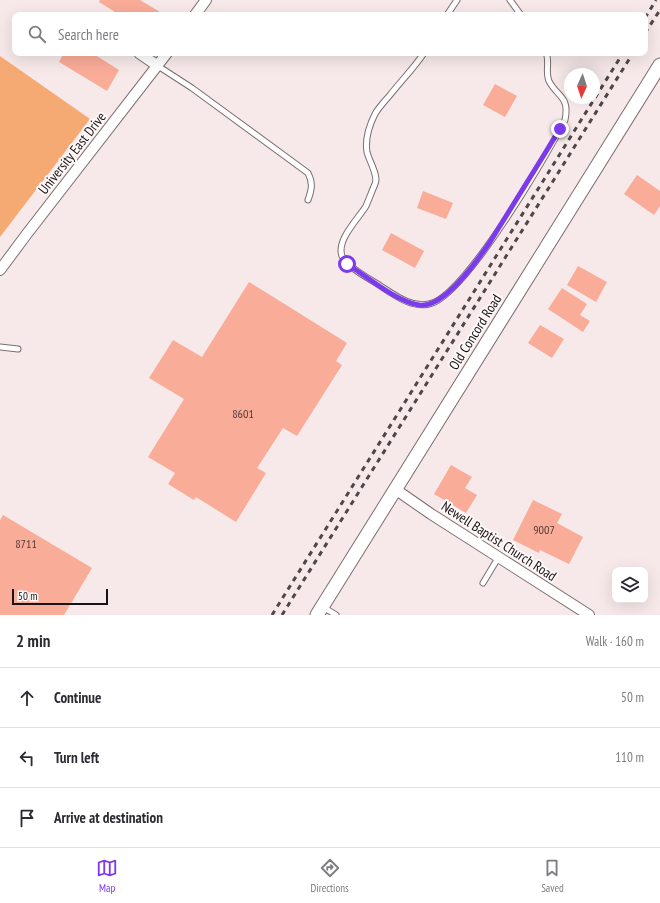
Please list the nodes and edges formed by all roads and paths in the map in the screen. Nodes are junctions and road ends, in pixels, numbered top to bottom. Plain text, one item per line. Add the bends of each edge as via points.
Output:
1 (206, 0) edge
2 (457, 0) edge
3 (510, 0) edge
4 (197, 12) edge
5 (449, 12) edge
6 (519, 12) edge
7 (143, 56) edge
8 (165, 56) edge
9 (422, 56) edge
10 (546, 56) edge
11 (660, 65) edge
12 (158, 66) junction
13 (308, 200) dead end
14 (0, 270) edge
15 (0, 347) edge
16 (18, 349) dead end
17 (395, 489) junction
18 (498, 558) junction
19 (483, 583) dead end
20 (320, 611) edge
21 (336, 615) edge
22 (589, 615) edge

1 - 4 street
2 - 5 lane
3 - 6 lane
7 - 12 street
8 - 12 street, University East Drive
9 - 10 lane via 375,114 368,134 367,153 376,182 341,248 347,264 391,293 420,306 440,300 479,258 565,120 564,100 549,81
11 - 17 street, Old Concord Road
12 - 13 lane via 308,173 312,181
12 - 14 street, University East Drive
15 - 16 lane
17 - 18 street, Newell Baptist Church Road
17 - 20 street, Old Concord Road
18 - 19 lane
18 - 22 street, Newell Baptist Church Road
20 - 21 lane

